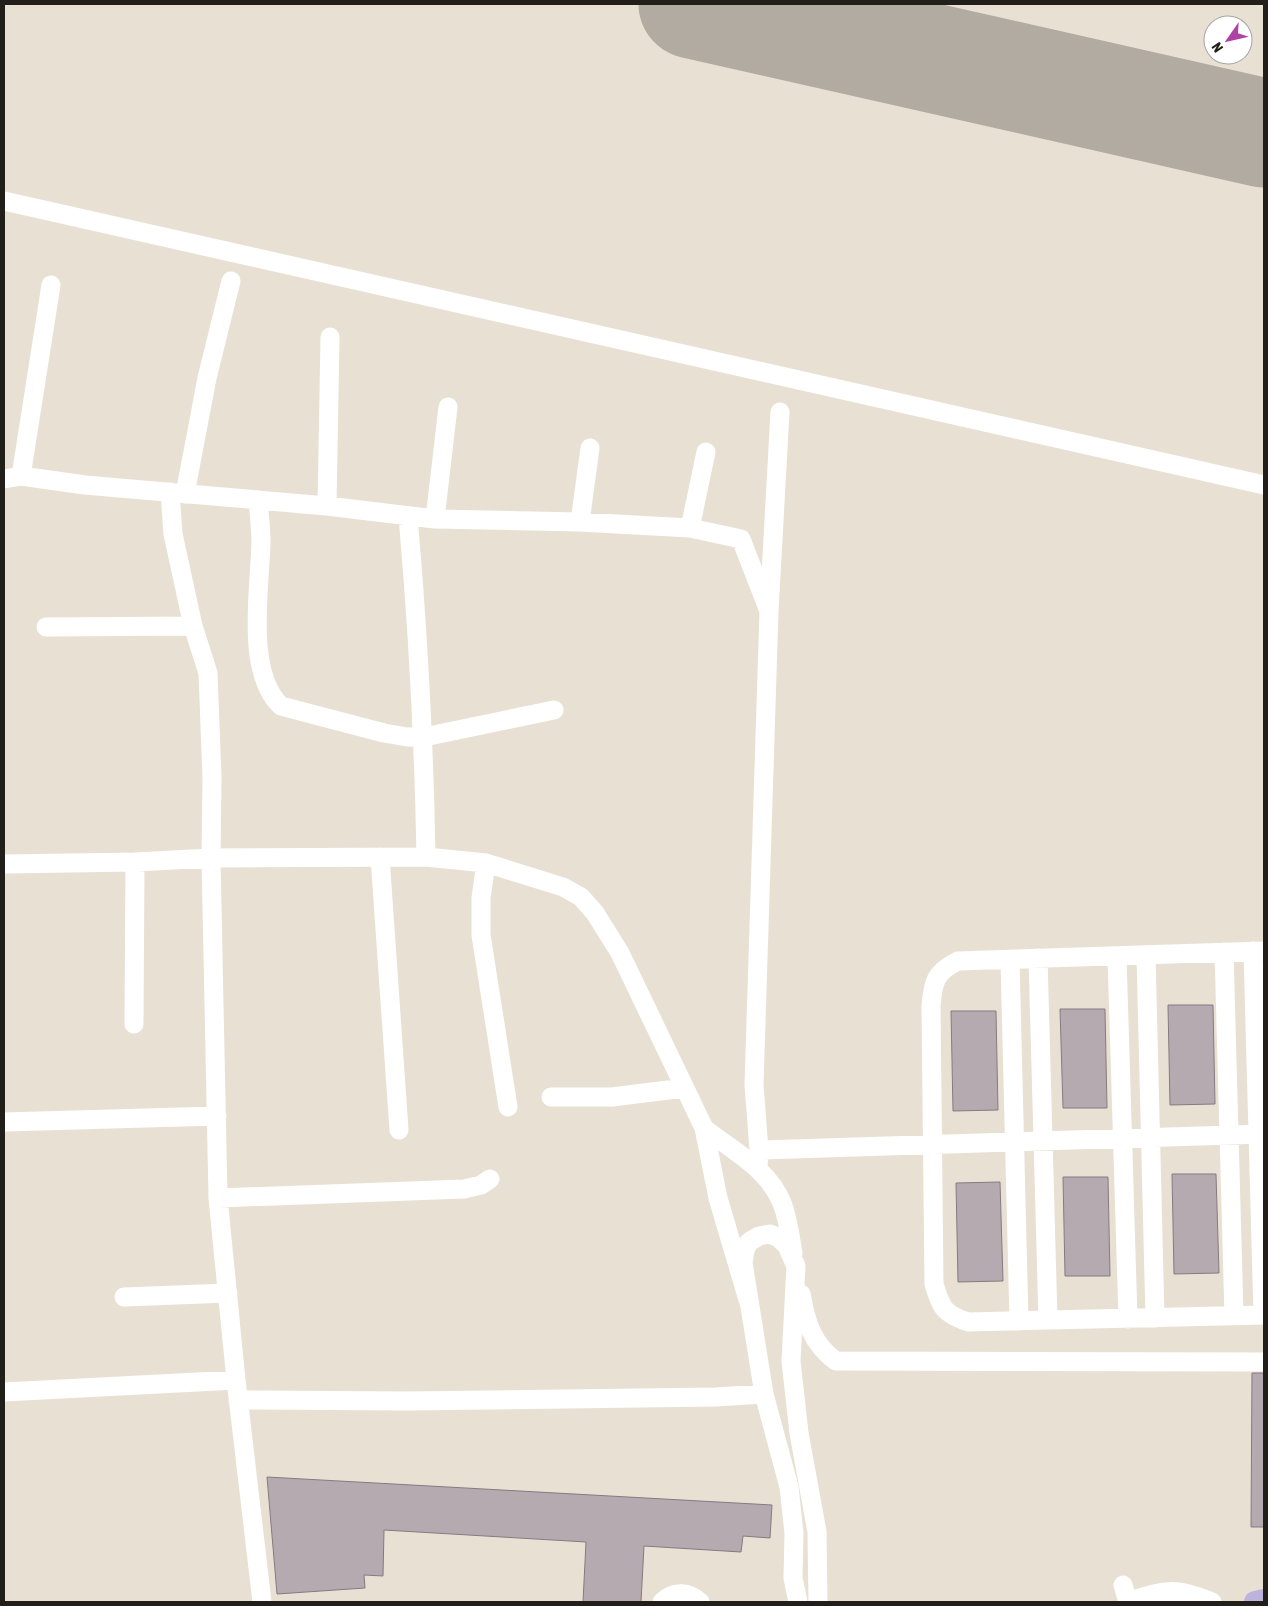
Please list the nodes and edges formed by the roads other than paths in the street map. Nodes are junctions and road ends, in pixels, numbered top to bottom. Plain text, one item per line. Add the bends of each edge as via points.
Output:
1 (4, 201) edge
2 (231, 281) dead end
3 (51, 285) dead end
4 (330, 337) dead end
5 (448, 407) dead end
6 (780, 412) dead end
7 (590, 448) dead end
8 (706, 452) dead end
9 (12, 478) edge
10 (1264, 485) edge
11 (178, 493) junction
12 (258, 500) junction
13 (327, 506) junction
14 (408, 516) junction
15 (435, 520) junction
16 (580, 522) junction
17 (690, 528) junction
18 (769, 610) junction
19 (193, 626) junction
20 (46, 627) dead end
21 (554, 710) dead end
22 (424, 737) junction
23 (380, 857) junction
24 (426, 857) junction
25 (211, 858) junction
26 (135, 862) junction
27 (486, 863) junction
28 (4, 864) edge
29 (1258, 951) edge
30 (1224, 952) junction
31 (1146, 955) junction
32 (1117, 956) junction
33 (1038, 958) junction
34 (1010, 960) junction
35 (134, 1024) dead end
36 (684, 1088) junction
37 (551, 1097) dead end
38 (508, 1107) dead end
39 (217, 1116) junction
40 (4, 1122) edge
41 (704, 1128) junction
42 (399, 1130) dead end
43 (1261, 1134) edge
44 (1230, 1135) junction
45 (1151, 1138) junction
46 (1123, 1139) junction
47 (1043, 1141) junction
48 (1014, 1142) junction
49 (933, 1144) junction
50 (759, 1159) junction
51 (490, 1179) dead end
52 (218, 1198) junction
53 (796, 1266) junction
54 (228, 1293) junction
55 (124, 1297) dead end
56 (749, 1303) junction
57 (1264, 1315) edge
58 (1234, 1316) junction
59 (1128, 1318) junction
60 (1155, 1318) junction
61 (1048, 1320) junction
62 (1019, 1321) junction
63 (1264, 1362) edge
64 (236, 1380) junction
65 (4, 1392) edge
66 (764, 1394) junction
67 (238, 1400) junction
68 (793, 1578) junction
69 (1264, 1592) edge
70 (1127, 1598) edge
71 (1264, 1600) edge
72 (262, 1602) edge
73 (662, 1602) edge
74 (700, 1602) edge
75 (785, 1602) edge
76 (798, 1602) edge
77 (818, 1602) edge
78 (1212, 1602) edge
79 (1250, 1602) edge
80 (1255, 1602) edge

1 - 10 street
2 - 11 street
3 - 9 street
4 - 13 street
5 - 15 street
6 - 18 street
7 - 16 street
8 - 17 street
9 - 11 street
11 - 12 street
11 - 19 street via 173,534
12 - 13 street
12 - 22 street via 261,539 259,644 265,680 275,699 281,706 296,711 384,733
13 - 14 street
14 - 15 street
14 - 22 street
15 - 16 street
16 - 17 street
17 - 18 street via 741,539
18 - 50 street via 754,1085
19 - 20 street
19 - 25 street via 209,682
21 - 22 street
22 - 24 street
23 - 24 street
23 - 25 street
23 - 42 street
24 - 27 street
25 - 26 street
25 - 39 street
26 - 28 street
26 - 35 street
27 - 36 street via 563,887 581,897 620,953
27 - 38 street via 481,898 481,934
29 - 30 street
29 - 43 street
30 - 31 street
30 - 44 street
31 - 32 street
31 - 45 street
32 - 33 street
32 - 46 street
33 - 34 street
33 - 47 street
34 - 48 street
34 - 49 street via 958,962 943,968 932,988
36 - 37 street via 612,1097
36 - 41 street
39 - 40 street
39 - 52 street
41 - 50 street via 729,1149
41 - 56 street via 718,1198
43 - 44 street
43 - 57 street
44 - 45 street
44 - 58 street
45 - 46 street
45 - 60 street
46 - 47 street
46 - 59 street
47 - 48 street
47 - 61 street
48 - 49 street
48 - 62 street
49 - 50 street
49 - 62 street via 934,1284 940,1303 950,1316 968,1322
50 - 53 street via 782,1202
51 - 52 street via 464,1189
52 - 54 street
53 - 56 street via 779,1238 770,1234 758,1236 750,1242 743,1263
53 - 63 street via 806,1322 824,1352 836,1360
53 - 77 street via 791,1361 799,1433 817,1532
54 - 55 street
54 - 64 street
56 - 66 street
57 - 58 street
58 - 60 street
59 - 60 street
59 - 61 street
61 - 62 street
64 - 65 street
64 - 67 street
66 - 67 street via 409,1401
66 - 68 street via 789,1487 794,1533
67 - 72 street
68 - 75 street
68 - 76 street
69 - 79 street
70 - 78 street via 1179,1590
71 - 80 main road
73 - 74 street via 678,1594 693,1596

